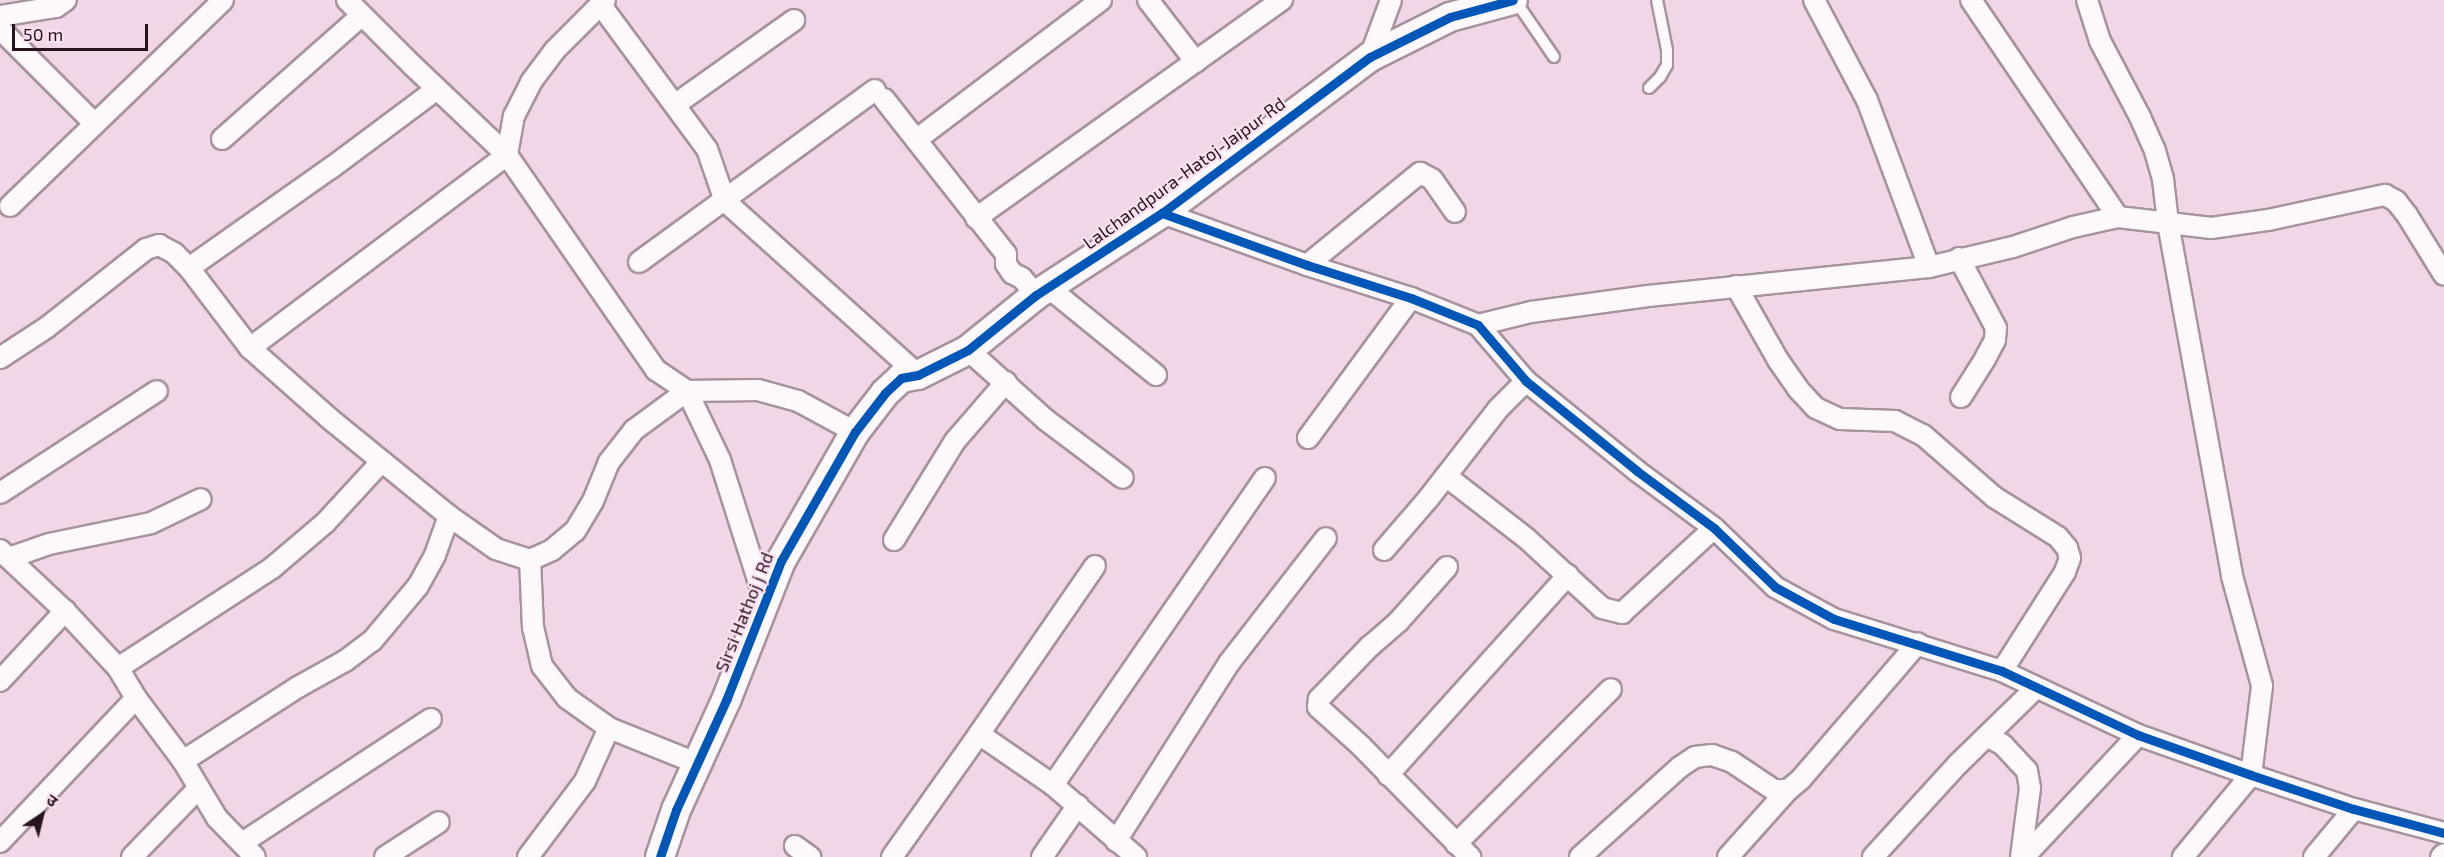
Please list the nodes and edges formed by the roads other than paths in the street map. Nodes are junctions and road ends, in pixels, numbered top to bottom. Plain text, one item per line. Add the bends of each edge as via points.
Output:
1 (66, 0) edge
2 (223, 0) edge
3 (347, 0) edge
4 (1101, 0) edge
5 (1148, 0) edge
6 (1282, 0) edge
7 (1391, 0) edge
8 (1514, 0) edge
9 (1657, 0) edge
10 (1814, 0) edge
11 (1971, 0) edge
12 (2087, 0) edge
13 (602, 2) edge
14 (0, 16) edge
15 (361, 16) junction
16 (794, 20) dead end
17 (0, 29) edge
18 (1370, 57) junction
19 (1554, 57) dead end
20 (1196, 62) junction
21 (1649, 88) dead end
22 (436, 89) junction
23 (676, 104) junction
24 (95, 124) junction
25 (222, 139) dead end
26 (916, 140) junction
27 (507, 154) junction
28 (725, 201) junction
29 (10, 206) dead end
30 (1455, 212) dead end
31 (1162, 213) junction
32 (2118, 217) junction
33 (976, 218) junction
34 (2168, 223) junction
35 (1959, 258) junction
36 (639, 262) dead end
37 (1307, 265) junction
38 (1929, 267) junction
39 (189, 268) junction
40 (2444, 275) edge
41 (1736, 286) junction
42 (1036, 287) junction
43 (1411, 298) junction
44 (1478, 325) junction
45 (250, 348) junction
46 (968, 350) junction
47 (0, 358) edge
48 (918, 375) junction
49 (1156, 375) dead end
50 (1526, 381) junction
51 (1006, 382) junction
52 (157, 391) dead end
53 (687, 391) junction
54 (885, 393) joint
55 (1961, 397) dead end
56 (855, 432) junction
57 (1308, 438) dead end
58 (382, 461) junction
59 (1446, 476) junction
60 (1124, 478) dead end
61 (1265, 478) dead end
62 (0, 493) edge
63 (201, 500) dead end
64 (449, 516) junction
65 (1714, 528) junction
66 (1326, 538) dead end
67 (894, 540) dead end
68 (1384, 550) dead end
69 (5, 554) edge
70 (530, 560) junction
71 (1095, 566) dead end
72 (1447, 567) dead end
73 (1568, 575) junction
74 (765, 602) junction
75 (65, 611) junction
76 (1918, 643) junction
77 (118, 668) junction
78 (2002, 671) junction
79 (0, 681) edge
80 (2036, 688) junction
81 (1611, 689) dead end
82 (136, 698) junction
83 (431, 719) dead end
84 (609, 728) junction
85 (979, 734) junction
86 (2138, 735) junction
87 (1987, 736) junction
88 (183, 761) junction
89 (696, 763) junction
90 (2251, 775) junction
91 (1388, 776) junction
92 (1053, 784) junction
93 (198, 789) junction
94 (1788, 790) junction
95 (1078, 805) junction
96 (2354, 809) junction
97 (438, 822) dead end
98 (2444, 833) edge
99 (1116, 841) junction
100 (0, 842) edge
101 (248, 850) edge
102 (1463, 850) edge
103 (132, 857) edge
104 (385, 857) edge
105 (528, 857) edge
106 (660, 857) edge
107 (892, 857) edge
108 (1042, 857) edge
109 (1136, 857) edge
110 (1580, 857) edge
111 (1728, 857) edge
112 (1873, 857) edge
113 (2022, 857) edge
114 (2183, 857) edge
115 (2314, 857) edge

1 - 14 street via 48,9
2 - 24 street
3 - 15 street
4 - 26 street
5 - 20 street
6 - 20 street
7 - 18 street
8 - 18 street, Lalchandpura-Hatoj-Jaipur Rd via 1450,17
8 - 19 lane
9 - 21 lane via 1667,65
10 - 38 street via 1867,100
11 - 32 street
12 - 34 street via 2100,41 2155,151
13 - 23 street
13 - 27 street via 531,81 514,116
15 - 22 street
15 - 25 street
16 - 23 street
17 - 24 street
18 - 31 street, Lalchandpura-Hatoj-Jaipur Rd
20 - 33 street
22 - 27 street
22 - 39 street
23 - 28 street via 707,149
24 - 29 street
26 - 28 street via 880,95 818,130
26 - 33 street
27 - 45 street
27 - 53 street via 656,370
28 - 36 street
28 - 48 street
30 - 37 street via 1432,179 1420,173
31 - 37 street
31 - 42 street, Lalchandpura-Hatoj-Jaipur Rd
32 - 34 street
32 - 35 street
33 - 42 street via 1005,254 1012,273
34 - 40 street via 2211,228 2385,195 2407,215
34 - 90 street via 2232,576 2262,686
35 - 38 street
35 - 55 street via 1996,328 1995,340
37 - 43 street
38 - 41 street
39 - 45 street
39 - 47 street via 159,245 146,249 46,328
41 - 44 street via 1531,312
41 - 78 street via 1772,351 1816,408 1840,419 1896,421 1923,435 1994,497 2058,537 2067,548 2070,558 2065,572
42 - 46 street, Lalchandpura-Hatoj-Jaipur Rd
42 - 49 street
43 - 44 street
43 - 57 street
44 - 50 street
45 - 58 street
46 - 48 street, Lalchandpura-Hatoj-Jaipur Rd
46 - 51 street
48 - 54 street, Lalchandpura-Hatoj-Jaipur Rd via 901,378
50 - 59 street via 1498,409
50 - 65 street
51 - 60 street via 1046,420
51 - 67 street via 955,441
52 - 62 street
53 - 56 street via 759,390 798,401
53 - 70 street via 634,430 609,462 575,531 552,550
53 - 74 street via 720,460
54 - 56 street, Sirsi Hathoj j Rd
56 - 74 street, Sirsi Hathoj j Rd via 782,561
58 - 64 street
58 - 77 street via 324,523 272,568
59 - 68 street
59 - 73 street
61 - 92 street
63 - 69 street via 151,524
64 - 70 street via 496,549
64 - 88 street via 435,555 418,585 372,641
65 - 73 street via 1622,613 1602,608
65 - 76 street via 1775,586 1834,619
66 - 99 street via 1229,663
69 - 75 street
70 - 84 street via 533,628 543,666 567,698
71 - 85 street
72 - 91 street via 1398,622 1319,699 1322,712
73 - 91 street
74 - 89 street, Sirsi Hathoj j Rd
75 - 77 street
75 - 79 street
76 - 78 street
76 - 94 street
77 - 82 street
78 - 80 street
80 - 86 street
80 - 87 street
81 - 102 street
82 - 88 street
82 - 100 street
83 - 101 street
84 - 89 street
84 - 105 street via 585,781
85 - 92 street
85 - 107 street
86 - 90 street
86 - 113 street
87 - 112 street
87 - 113 street via 2003,745 2027,771 2030,788
88 - 93 street
89 - 106 street, Sirsi Hathoj j Rd
90 - 96 street
90 - 114 street
91 - 102 street
92 - 95 street
93 - 101 street via 217,818
93 - 103 street
94 - 110 street via 1774,790 1732,762 1712,755 1695,757
94 - 111 street
95 - 99 street
95 - 108 street
96 - 98 street
96 - 115 street
97 - 104 street
99 - 109 street

